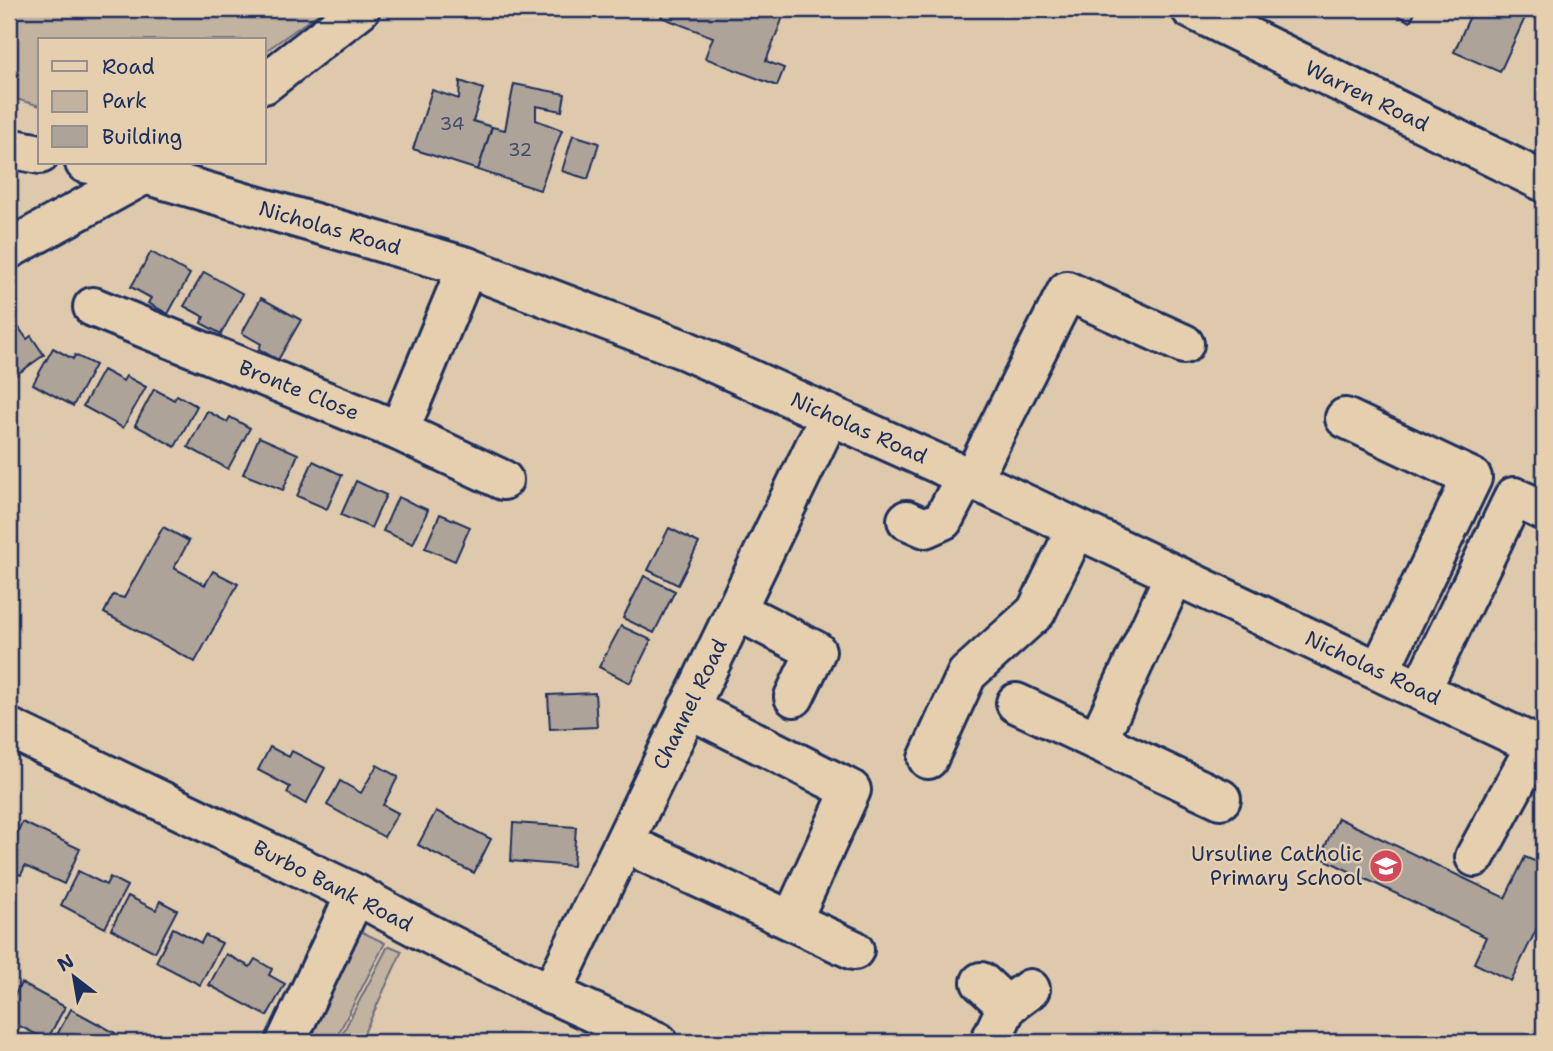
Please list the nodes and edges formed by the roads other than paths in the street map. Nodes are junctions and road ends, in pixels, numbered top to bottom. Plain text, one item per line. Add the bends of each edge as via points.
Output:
1 (360, 9) edge
2 (1191, 9) edge
3 (266, 81) edge
4 (9, 148) edge
5 (38, 154) edge
6 (97, 164) edge
7 (156, 169) edge
8 (1544, 182) edge
9 (9, 248) edge
10 (467, 267) junction
11 (93, 307) dead end
12 (1184, 344) dead end
13 (830, 415) junction
14 (1345, 418) dead end
15 (399, 431) junction
16 (969, 478) junction
17 (503, 480) dead end
18 (1544, 511) edge
19 (907, 520) dead end
20 (1076, 529) junction
21 (1174, 576) junction
22 (736, 610) junction
23 (1380, 670) junction
24 (1421, 690) junction
25 (794, 697) dead end
26 (1016, 703) dead end
27 (688, 708) junction
28 (9, 729) edge
29 (1098, 740) junction
30 (1540, 747) edge
31 (928, 759) dead end
32 (1222, 799) dead end
33 (646, 853) dead end
34 (1475, 857) dead end
35 (356, 894) junction
36 (792, 920) junction
37 (854, 950) dead end
38 (1006, 992) dead end
39 (551, 994) junction
40 (286, 1042) edge
41 (659, 1042) edge
42 (990, 1042) edge

1 - 3 street
2 - 8 street, Warren Road
4 - 5 street
6 - 7 street, Nicholas Road
7 - 9 street
7 - 10 street, Nicholas Road
10 - 13 street, Nicholas Road via 685,350
10 - 15 street
11 - 15 street, Bronte Close
12 - 16 street via 1067,292
13 - 16 street, Nicholas Road
13 - 22 street, Channel Road
14 - 23 street via 1472,478
15 - 17 street, Bronte Close
16 - 19 street via 943,520 925,528
16 - 20 street, Nicholas Road
18 - 24 street via 1514,496
20 - 21 street, Nicholas Road
20 - 31 street via 1036,612 967,674
21 - 23 street, Nicholas Road
21 - 29 street
22 - 25 street via 816,651
22 - 27 street, Channel Road
23 - 24 street, Nicholas Road
24 - 30 street, Nicholas Road
26 - 29 street
27 - 36 street via 850,790
27 - 39 street, Channel Road
28 - 35 street, Burbo Bank Road
29 - 32 street
30 - 34 street
33 - 36 street
35 - 39 street, Burbo Bank Road
35 - 40 street
36 - 37 street
38 - 42 street
39 - 41 street, Burbo Bank Road

